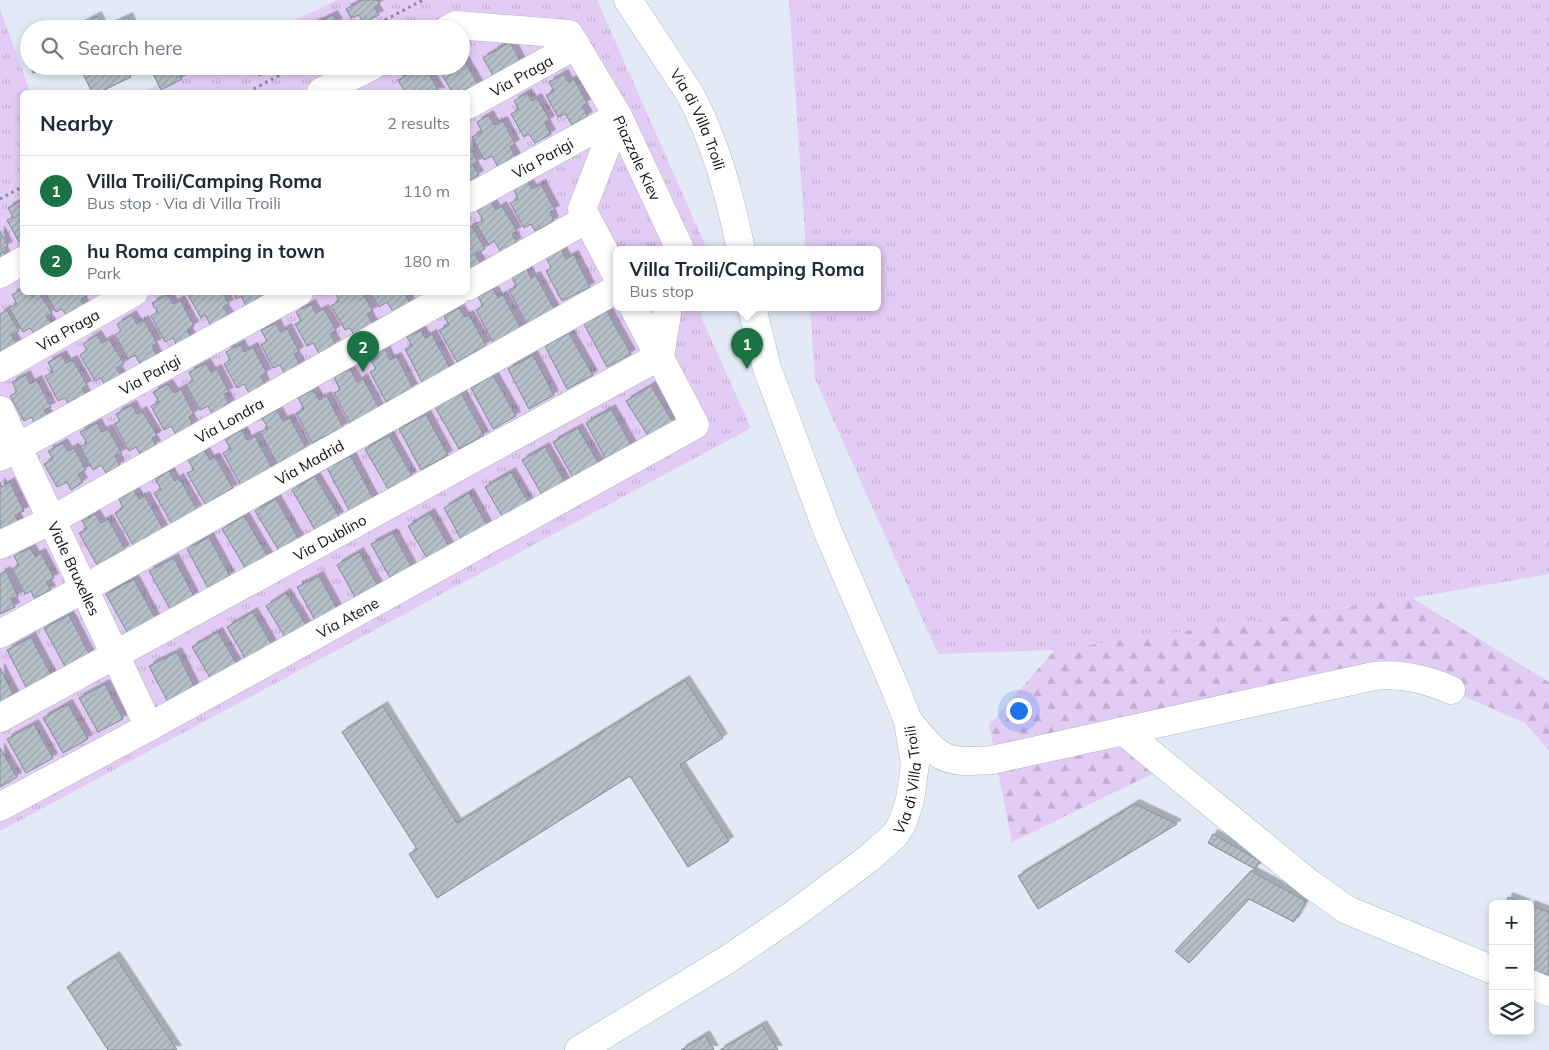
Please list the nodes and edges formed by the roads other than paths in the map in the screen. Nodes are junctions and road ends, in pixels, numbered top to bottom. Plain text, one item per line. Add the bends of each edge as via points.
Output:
1 (628, 0) edge
2 (470, 28) edge
3 (576, 45) junction
4 (354, 75) edge
5 (324, 90) edge
6 (470, 105) edge
7 (618, 116) junction
8 (470, 198) edge
9 (587, 219) junction
10 (679, 246) edge
11 (739, 246) edge
12 (20, 262) edge
13 (613, 268) edge
14 (0, 274) edge
15 (470, 285) edge
16 (613, 291) edge
17 (129, 295) edge
18 (294, 295) edge
19 (451, 295) edge
20 (636, 311) edge
21 (668, 311) edge
22 (753, 311) edge
23 (660, 356) junction
24 (0, 368) edge
25 (0, 410) edge
26 (9, 452) edge
27 (52, 520) junction
28 (0, 544) edge
29 (85, 588) junction
30 (0, 634) edge
31 (116, 654) junction
32 (1451, 690) dead end
33 (0, 718) edge
34 (908, 721) junction
35 (149, 726) junction
36 (1123, 731) junction
37 (0, 807) edge
38 (1489, 968) edge
39 (1534, 986) edge
40 (1549, 992) edge
41 (579, 1050) edge

1 - 11 street, Via di Villa Troili via 698,109 727,188
2 - 3 street via 569,34
3 - 6 street, Via Praga
3 - 7 street
4 - 5 street
7 - 8 street, Via Parigi
7 - 9 street, Piazzale Kiev via 582,209
7 - 10 street, Piazzale Kiev
9 - 13 street, Piazzale Kiev
9 - 15 street
12 - 14 street
16 - 29 street, Via Madrid
17 - 24 street, Via Praga
18 - 26 street, Via Parigi
19 - 27 street, Via Londra
20 - 23 street
21 - 23 street
22 - 34 street, Via di Villa Troili via 767,368 828,532
23 - 31 street, Via Dublino
23 - 35 street, Via Atene via 695,425
25 - 26 street, Viale Bruxelles
26 - 27 street, Viale Bruxelles
27 - 28 street, Via Londra
27 - 29 street, Viale Bruxelles
29 - 30 street, Via Madrid
29 - 31 street, Viale Bruxelles
31 - 33 street, Via Dublino
31 - 35 street, Viale Bruxelles
32 - 36 street via 1409,676 1389,674
34 - 36 street via 938,753 961,761 992,760
34 - 41 street, Via di Villa Troili via 915,764 910,800 902,824 884,846 733,956
35 - 37 street, Via Atene
36 - 38 street via 1309,883 1347,910
39 - 40 street

